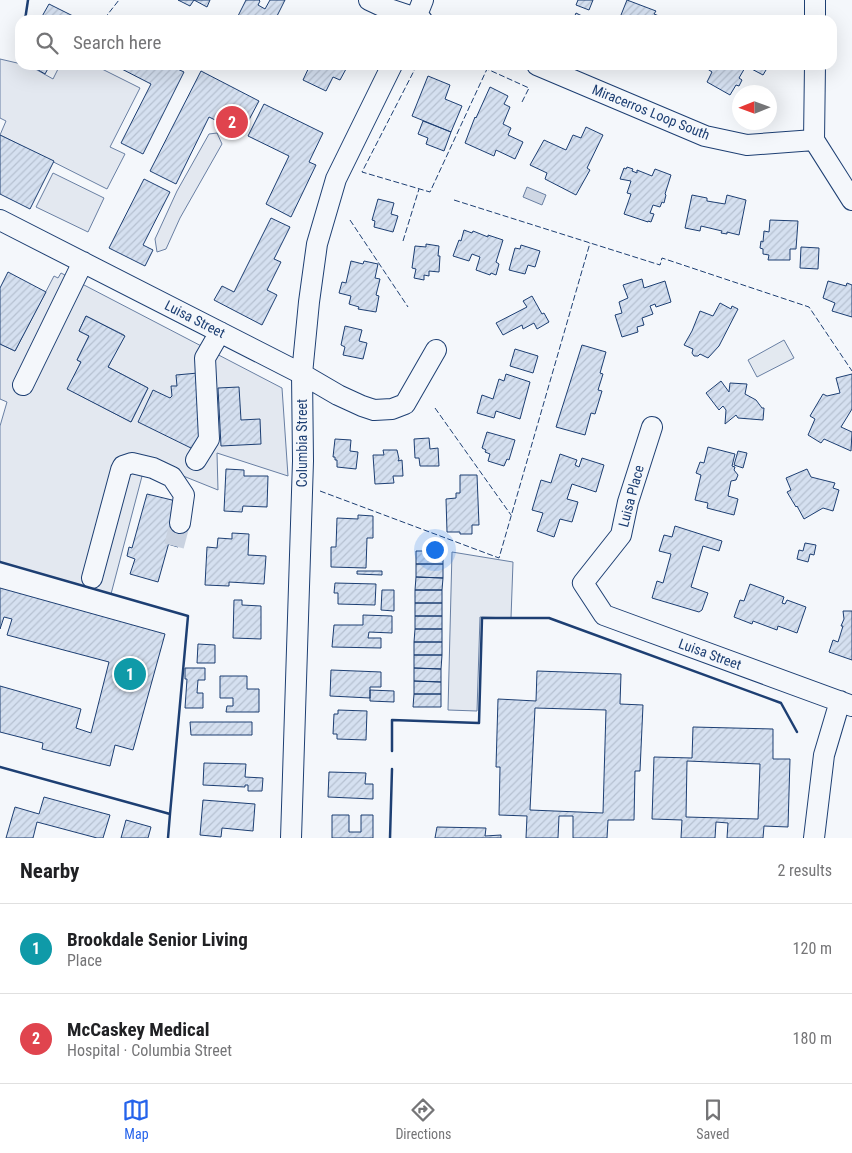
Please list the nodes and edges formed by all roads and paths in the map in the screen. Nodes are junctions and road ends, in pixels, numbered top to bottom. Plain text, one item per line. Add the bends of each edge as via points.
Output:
1 (369, 0) edge
2 (815, 0) edge
3 (419, 14) edge
4 (815, 15) edge
5 (390, 70) edge
6 (549, 70) edge
7 (815, 70) edge
8 (814, 140) junction
9 (852, 200) edge
10 (0, 220) edge
11 (83, 262) junction
12 (220, 332) junction
13 (436, 350) dead end
14 (302, 374) junction
15 (23, 385) dead end
16 (652, 427) dead end
17 (196, 460) dead end
18 (180, 523) tunnel mouth
19 (92, 578) dead end
20 (583, 583) joint
21 (846, 704) edge
22 (291, 838) edge
23 (814, 838) edge

1 - 3 street via 386,8
2 - 4 street
5 - 14 street, Columbia Street via 336,179 320,235 308,302
6 - 8 street, Miracerros Loop South via 705,136 747,145
7 - 8 street
8 - 9 street
10 - 11 street, Luisa Street
11 - 12 street, Luisa Street
11 - 15 street
12 - 14 street, Luisa Street
12 - 17 street via 205,358 209,439
13 - 14 street, Luisa Street via 405,404 392,409 374,410 362,406
14 - 22 street, Columbia Street via 303,462
16 - 20 street, Luisa Place via 621,535
18 - 19 street via 184,495 172,477 132,463 123,466
20 - 21 street, Luisa Street via 604,614
21 - 23 street via 824,755

